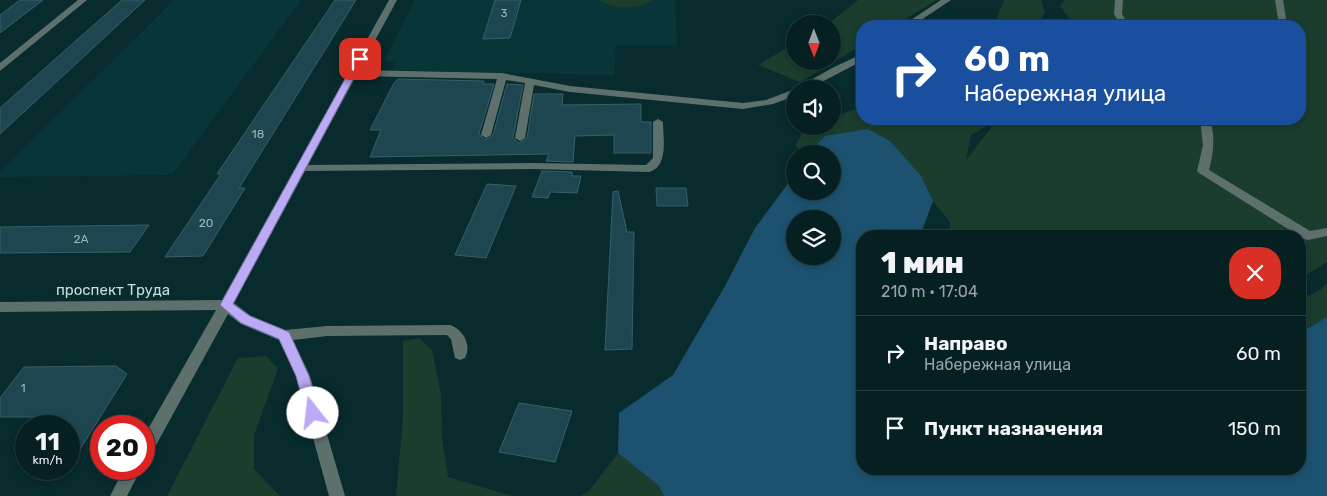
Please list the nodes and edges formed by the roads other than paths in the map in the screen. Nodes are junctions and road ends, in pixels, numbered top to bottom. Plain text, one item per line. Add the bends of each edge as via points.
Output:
1 (83, 0) edge
2 (393, 0) edge
3 (947, 0) edge
4 (1119, 0) edge
5 (1279, 0) edge
6 (915, 20) edge
7 (1122, 20) edge
8 (1281, 20) edge
9 (856, 60) edge
10 (0, 68) edge
11 (352, 73) junction
12 (502, 76) junction
13 (817, 80) edge
14 (530, 82) junction
15 (786, 96) edge
16 (658, 122) dead end
17 (1207, 125) edge
18 (486, 136) dead end
19 (520, 138) dead end
20 (301, 168) junction
21 (1298, 230) edge
22 (1327, 232) edge
23 (1306, 235) edge
24 (226, 305) junction
25 (0, 307) edge
26 (284, 336) junction
27 (460, 354) dead end
28 (155, 431) edge
29 (127, 480) edge
30 (118, 496) edge
31 (337, 496) edge

1 - 10 street
2 - 11 street
3 - 6 street
4 - 7 street via 1118,14
5 - 8 street
9 - 13 street
11 - 12 street
11 - 20 street
12 - 14 street
12 - 18 street
14 - 15 street via 743,106 762,106
14 - 19 street
16 - 20 street via 658,158 648,170 532,166
17 - 21 street via 1210,133 1203,171
20 - 24 street
22 - 23 street
24 - 25 street, проспект Труда
24 - 26 street via 246,320
24 - 28 street
26 - 27 street via 327,331 450,330 458,337
26 - 31 street via 302,376
29 - 30 street

